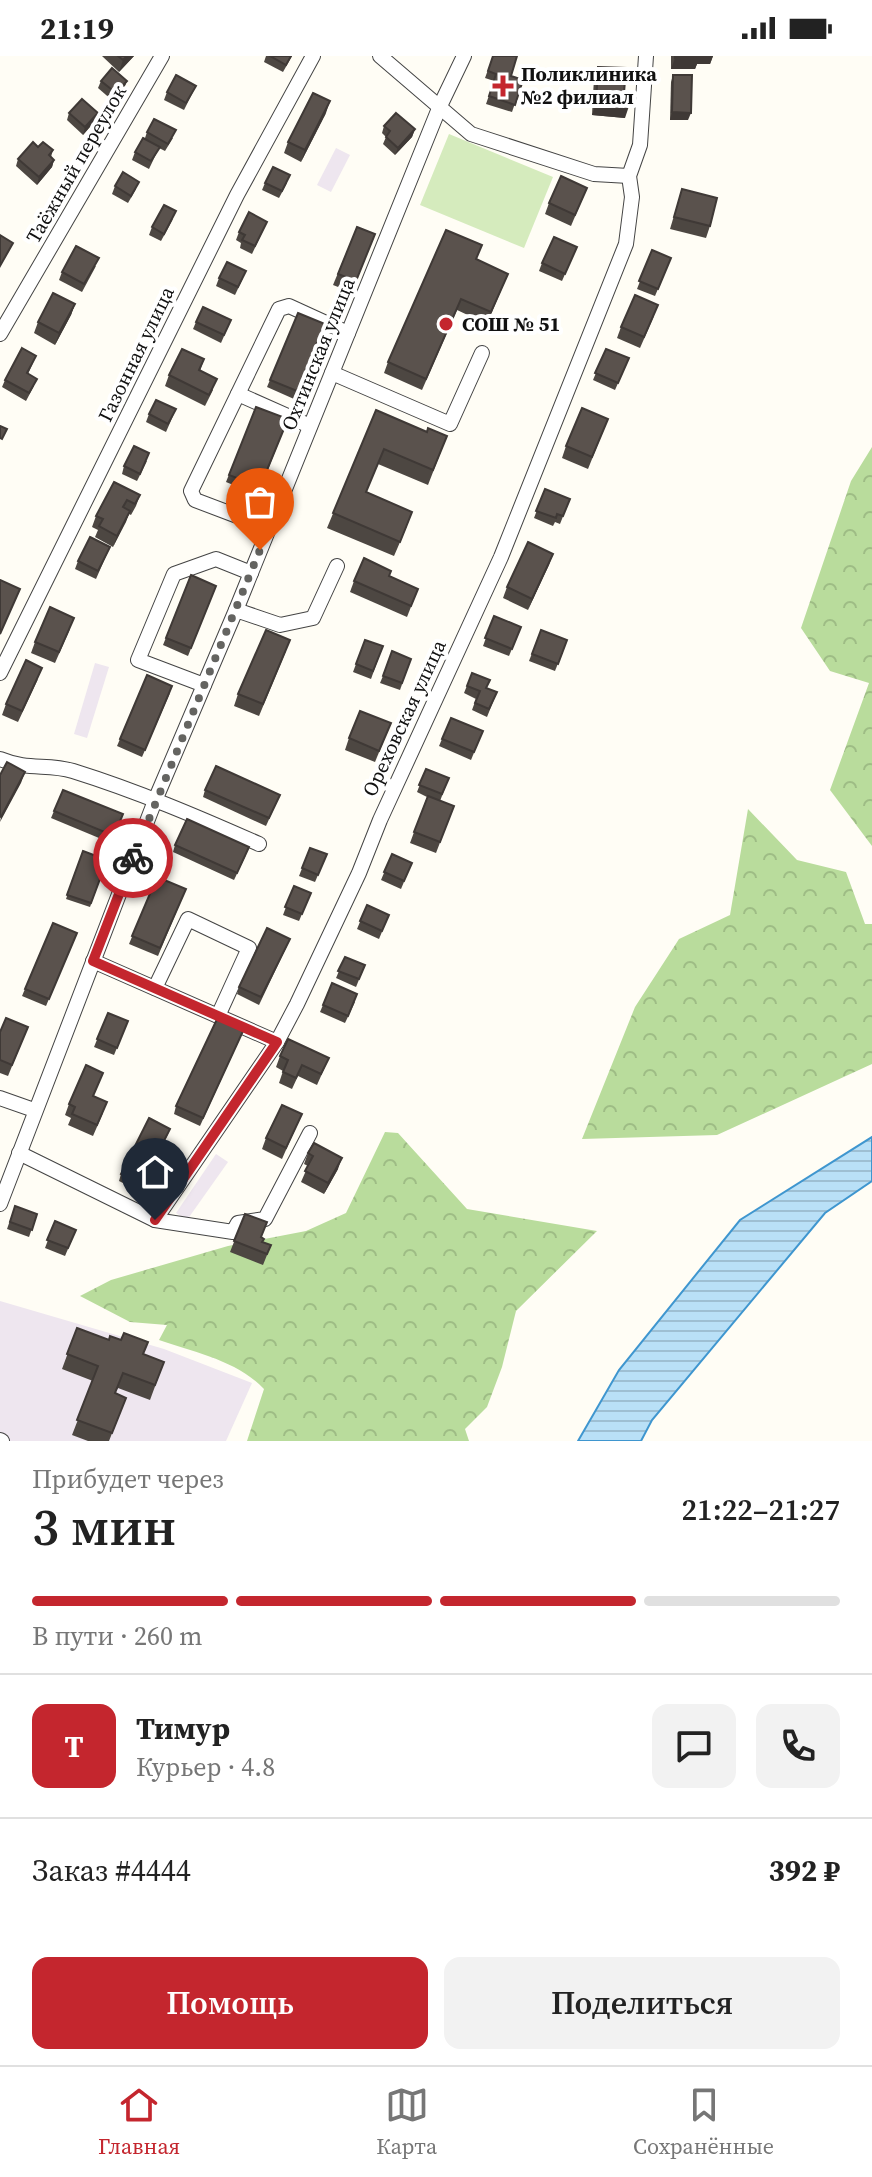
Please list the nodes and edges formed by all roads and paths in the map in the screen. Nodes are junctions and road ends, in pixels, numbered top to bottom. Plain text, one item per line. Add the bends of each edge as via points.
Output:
1 (162, 56) edge
2 (313, 56) edge
3 (380, 56) edge
4 (464, 56) edge
5 (646, 56) edge
6 (440, 106) junction
7 (629, 176) junction
8 (348, 333) junction
9 (0, 334) edge
10 (482, 353) dead end
11 (332, 373) junction
12 (238, 394) junction
13 (310, 426) junction
14 (269, 528) junction
15 (337, 566) dead end
16 (251, 573) junction
17 (236, 610) junction
18 (0, 673) edge
19 (204, 685) junction
20 (0, 759) edge
21 (156, 798) junction
22 (259, 844) dead end
23 (93, 961) junction
24 (155, 988) junction
25 (218, 1016) junction
26 (277, 1042) junction
27 (0, 1098) edge
28 (34, 1110) junction
29 (310, 1133) dead end
30 (19, 1153) junction
31 (0, 1204) edge
32 (155, 1220) junction

1 - 9 street, Таёжный переулок
2 - 18 street, Газонная улица via 237,195
3 - 6 street
4 - 6 street, Охтинская улица
5 - 7 street, Ореховская улица via 640,145
6 - 7 street via 471,134 594,174
6 - 8 street, Охтинская улица
7 - 26 street, Ореховская улица via 626,244 506,543 359,873
8 - 11 street, Охтинская улица
8 - 12 street via 284,306
10 - 11 street via 450,424
11 - 13 street, Охтинская улица
12 - 13 street
12 - 14 street via 191,496
13 - 14 street, Охтинская улица
14 - 16 street, Охтинская улица
15 - 17 street via 313,618 280,625
16 - 17 street, Охтинская улица
16 - 19 street via 216,559 174,574 138,660
17 - 19 street, Охтинская улица
19 - 21 street, Охтинская улица
20 - 21 street via 21,767 69,769
21 - 22 street
21 - 23 street, Охтинская улица
23 - 24 street
23 - 28 street, Охтинская улица
24 - 25 street
24 - 25 street via 188,919 249,948
25 - 26 street
26 - 32 street, Ореховская улица
27 - 28 street
28 - 30 street, Охтинская улица
29 - 32 street via 265,1219 238,1223 233,1232
30 - 31 street, Охтинская улица
30 - 32 street

